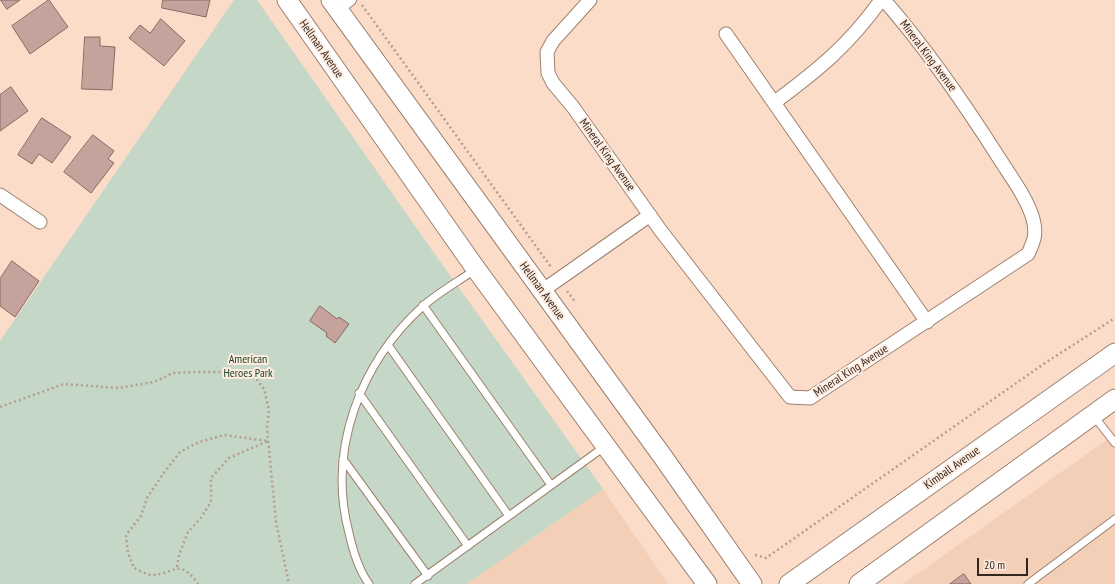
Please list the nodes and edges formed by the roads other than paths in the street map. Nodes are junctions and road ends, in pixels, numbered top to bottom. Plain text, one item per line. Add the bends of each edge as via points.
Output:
1 (287, 0) edge
2 (590, 0) edge
3 (881, 0) edge
4 (884, 0) edge
5 (340, 3) edge
6 (726, 34) dead end
7 (775, 102) junction
8 (0, 195) edge
9 (650, 215) junction
10 (40, 222) dead end
11 (476, 269) junction
12 (542, 291) junction
13 (424, 305) junction
14 (927, 322) junction
15 (388, 345) junction
16 (1115, 353) edge
17 (359, 393) junction
18 (1115, 399) edge
19 (1093, 415) junction
20 (1115, 443) edge
21 (605, 446) junction
22 (343, 458) junction
23 (551, 485) junction
24 (509, 516) junction
25 (1115, 519) edge
26 (468, 546) junction
27 (428, 576) junction
28 (369, 584) edge
29 (415, 584) edge
30 (707, 584) edge
31 (752, 584) edge
32 (789, 584) edge
33 (859, 584) edge
34 (1028, 584) edge

1 - 11 main road, Hellman Avenue
2 - 9 street, Mineral King Avenue via 552,41 547,52 548,73
3 - 7 street via 864,24 835,56
4 - 14 street, Mineral King Avenue via 922,46 977,123 1019,189 1035,227 1036,237 1028,254
5 - 12 main road, Hellman Avenue
6 - 7 street
7 - 14 street
8 - 10 street
9 - 12 street
9 - 14 street, Mineral King Avenue via 790,397 810,398
11 - 13 lane
11 - 21 main road, Hellman Avenue
12 - 31 main road, Hellman Avenue
13 - 15 lane
13 - 23 lane
15 - 17 lane
15 - 24 lane
16 - 32 main road, Kimball Avenue
17 - 22 lane via 346,434
17 - 26 lane
18 - 19 main road
19 - 20 lane
19 - 33 main road
21 - 23 lane
21 - 30 main road, Hellman Avenue
22 - 27 lane
22 - 28 lane via 341,475 344,518 354,552
23 - 24 lane
24 - 26 lane
25 - 34 lane
26 - 27 lane
27 - 29 lane

